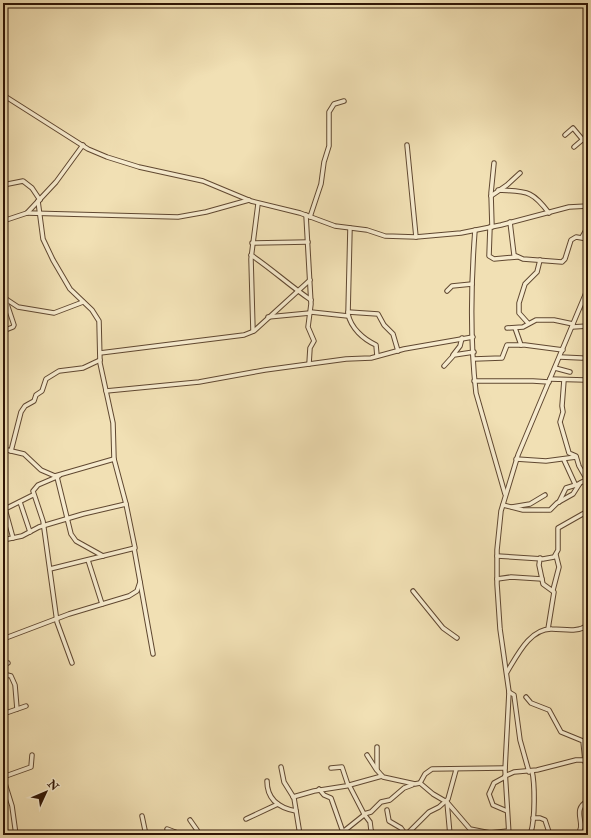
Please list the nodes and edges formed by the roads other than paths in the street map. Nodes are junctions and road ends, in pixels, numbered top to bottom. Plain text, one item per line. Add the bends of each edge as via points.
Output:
1 (3, 95) edge
2 (344, 101) dead end
3 (565, 135) dead end
4 (588, 135) edge
5 (583, 140) junction
6 (82, 145) junction
7 (407, 145) dead end
8 (574, 147) dead end
9 (494, 164) dead end
10 (520, 173) dead end
11 (3, 185) edge
12 (498, 190) junction
13 (491, 196) junction
14 (248, 200) junction
15 (39, 201) junction
16 (258, 204) junction
17 (588, 208) edge
18 (27, 213) junction
19 (549, 213) junction
20 (39, 214) junction
21 (308, 216) junction
22 (3, 221) edge
23 (510, 222) junction
24 (491, 227) junction
25 (350, 228) junction
26 (475, 230) junction
27 (416, 237) junction
28 (582, 237) junction
29 (588, 239) edge
30 (308, 242) junction
31 (252, 243) junction
32 (251, 255) junction
33 (517, 257) junction
34 (540, 260) junction
35 (310, 280) junction
36 (472, 284) junction
37 (588, 288) edge
38 (446, 291) dead end
39 (298, 292) junction
40 (4, 298) edge
41 (584, 299) junction
42 (311, 300) junction
43 (83, 302) junction
44 (310, 312) junction
45 (348, 314) junction
46 (268, 317) junction
47 (528, 323) junction
48 (573, 325) junction
49 (507, 328) dead end
50 (515, 328) junction
51 (587, 328) edge
52 (3, 331) edge
53 (253, 331) junction
54 (473, 337) junction
55 (462, 338) junction
56 (521, 345) junction
57 (563, 350) junction
58 (398, 351) junction
59 (474, 352) junction
60 (100, 353) junction
61 (377, 356) junction
62 (453, 356) junction
63 (560, 357) junction
64 (582, 358) dead end
65 (474, 359) junction
66 (100, 360) junction
67 (309, 364) junction
68 (444, 366) dead end
69 (555, 368) junction
70 (570, 372) dead end
71 (588, 377) edge
72 (564, 380) junction
73 (474, 381) junction
74 (549, 381) junction
75 (106, 390) junction
76 (4, 449) edge
77 (11, 450) junction
78 (576, 457) junction
79 (114, 459) junction
80 (516, 459) junction
81 (564, 460) junction
82 (58, 476) junction
83 (587, 480) edge
84 (577, 484) junction
85 (33, 495) junction
86 (505, 495) junction
87 (545, 495) dead end
88 (20, 502) junction
89 (559, 502) junction
90 (126, 504) junction
91 (503, 505) junction
92 (511, 508) junction
93 (4, 509) edge
94 (588, 512) edge
95 (5, 514) edge
96 (67, 519) junction
97 (43, 526) junction
98 (30, 532) junction
99 (13, 538) junction
100 (3, 540) edge
101 (134, 548) junction
102 (556, 555) junction
103 (103, 556) junction
104 (497, 556) junction
105 (540, 558) junction
106 (88, 560) junction
107 (50, 569) junction
108 (497, 579) junction
109 (542, 579) junction
110 (140, 582) junction
111 (553, 590) junction
112 (413, 591) dead end
113 (102, 604) junction
114 (57, 620) junction
115 (588, 625) edge
116 (548, 629) junction
117 (457, 638) dead end
118 (3, 639) edge
119 (153, 654) dead end
120 (8, 663) dead end
121 (72, 663) dead end
122 (3, 664) edge
123 (507, 672) junction
124 (3, 674) edge
125 (509, 692) junction
126 (526, 697) dead end
127 (26, 706) dead end
128 (17, 709) junction
129 (3, 714) edge
130 (377, 748) dead end
131 (586, 752) edge
132 (367, 755) dead end
133 (32, 756) dead end
134 (585, 761) junction
135 (588, 765) edge
136 (281, 768) dead end
137 (332, 768) dead end
138 (505, 768) junction
139 (377, 770) junction
140 (456, 770) junction
141 (531, 771) junction
142 (382, 776) junction
143 (505, 776) junction
144 (3, 778) edge
145 (267, 781) dead end
146 (404, 782) junction
147 (420, 783) junction
148 (415, 784) junction
149 (349, 785) junction
150 (402, 789) junction
151 (319, 790) junction
152 (293, 797) junction
153 (446, 801) junction
154 (588, 801) edge
155 (278, 804) junction
156 (387, 810) dead end
157 (296, 811) junction
158 (507, 811) junction
159 (364, 814) junction
160 (142, 816) dead end
161 (533, 818) junction
162 (246, 819) dead end
163 (190, 820) dead end
164 (167, 829) dead end
165 (509, 833) edge
166 (342, 834) edge
167 (579, 834) edge
168 (16, 835) edge
169 (146, 835) edge
170 (183, 835) edge
171 (199, 835) edge
172 (300, 835) edge
173 (374, 835) edge
174 (406, 835) edge
175 (450, 835) edge
176 (518, 835) edge
177 (527, 835) edge
178 (550, 835) edge

1 - 6 street
2 - 21 street via 334,104 330,109 329,146 321,184
3 - 5 street via 573,128
4 - 5 street
5 - 8 street
6 - 14 street via 107,157 139,167 203,181
6 - 15 street
7 - 27 street
9 - 13 street
10 - 12 street
11 - 15 street via 25,182 32,188
12 - 13 street
12 - 19 street via 519,191 536,196
13 - 24 street
14 - 16 street
14 - 20 street via 178,217
15 - 18 street
15 - 20 street
16 - 21 street
16 - 31 street
17 - 19 street via 569,207
17 - 28 street via 586,230
18 - 20 street
18 - 22 street
19 - 23 street
20 - 43 street via 43,239 53,260 70,289
21 - 25 street via 335,226
21 - 30 street
23 - 24 street
23 - 33 street via 514,255
24 - 26 street
24 - 33 street via 489,256 494,259
25 - 27 street via 385,236
25 - 45 street
26 - 27 street
26 - 36 street
28 - 29 street
28 - 34 street via 571,240 564,261
30 - 31 street
30 - 35 street
31 - 32 street
32 - 39 street via 269,266
32 - 53 street
33 - 34 street
34 - 47 street via 536,274 525,284 519,303 520,313
35 - 39 street
35 - 42 street
36 - 38 street via 452,286
36 - 54 street
37 - 41 street
39 - 42 street
39 - 46 street
40 - 43 street via 22,308 54,313
40 - 52 street via 14,325
41 - 48 street
41 - 51 street
42 - 44 street
43 - 60 street via 99,321
44 - 45 street
44 - 46 street
44 - 67 street via 308,327 314,341 310,348
45 - 58 street via 378,314 393,334
45 - 61 street via 351,325 376,345
46 - 53 street
47 - 48 street via 536,320 554,320
47 - 50 street
48 - 51 street
48 - 57 street
49 - 50 street
50 - 56 street
53 - 60 street via 244,335
54 - 55 street
54 - 59 street
55 - 58 street
55 - 62 street
56 - 57 street
56 - 65 street via 506,346 502,358
57 - 63 street
58 - 61 street
59 - 62 street
59 - 65 street
60 - 66 street
61 - 67 street
62 - 68 street
63 - 64 street
63 - 69 street
65 - 73 street
66 - 75 street
66 - 77 street via 84,368 59,371 46,378 42,391 36,394 34,401 23,407
67 - 75 street via 199,382
69 - 70 street
69 - 74 street
71 - 72 street via 585,380
72 - 74 street
72 - 78 street via 563,412 560,422 569,453
73 - 74 street
73 - 86 street
74 - 80 street
75 - 79 street via 114,431
76 - 77 street
77 - 82 street via 27,456 41,470
78 - 81 street
78 - 83 street
79 - 82 street
79 - 90 street
80 - 81 street
80 - 86 street
81 - 84 street
82 - 85 street via 35,487
82 - 96 street
83 - 84 street
84 - 89 street via 573,494
84 - 89 street via 564,490
85 - 88 street
85 - 97 street
86 - 91 street
87 - 92 street via 530,504
88 - 93 street
88 - 98 street
89 - 92 street via 550,510
90 - 96 street
90 - 101 street
91 - 92 street
91 - 104 street
93 - 95 street
94 - 102 street via 558,528
95 - 99 street
96 - 97 street
96 - 103 street via 76,541
97 - 98 street
97 - 107 street
98 - 99 street
99 - 100 street
101 - 103 street
101 - 110 street
102 - 105 street
102 - 111 street via 559,567
103 - 106 street
104 - 105 street
104 - 108 street
105 - 109 street
106 - 107 street
106 - 113 street
107 - 114 street
108 - 109 street
108 - 123 street via 500,629
109 - 111 street via 545,587
110 - 113 street via 134,593
110 - 119 street
111 - 116 street
112 - 117 street via 443,628
113 - 114 street
114 - 118 street
114 - 121 street
115 - 116 street via 574,630
116 - 123 street via 528,640
120 - 122 street
123 - 125 street
124 - 128 street via 11,676 15,685
125 - 138 street
125 - 141 street via 514,695 520,740
126 - 131 street via 532,703 549,710 561,732 583,741
127 - 128 street
128 - 129 street
130 - 139 street
131 - 134 street
132 - 139 street
133 - 144 street via 32,768
134 - 135 street
134 - 141 street via 576,760
136 - 152 street via 284,782
137 - 149 street via 342,768
138 - 140 street
138 - 143 street
139 - 142 street
140 - 147 street via 432,769 425,774
140 - 153 street
141 - 143 street via 514,772
141 - 161 street via 535,785
142 - 146 street
142 - 149 street
143 - 158 street
143 - 158 street via 494,783 489,794 493,805
144 - 168 street via 12,806
145 - 155 street via 268,794
146 - 148 street
146 - 150 street
147 - 148 street
147 - 153 street
148 - 150 street
149 - 151 street
149 - 159 street
150 - 159 street via 390,800 381,802 371,812
151 - 152 street
151 - 166 street via 331,798
152 - 157 street
153 - 165 street via 470,829
153 - 174 street via 429,812
153 - 175 street
154 - 167 street via 579,809
155 - 157 street
155 - 162 street
156 - 174 street via 390,821
157 - 172 street
158 - 165 street
159 - 166 street
159 - 173 street
160 - 169 street
161 - 177 street via 531,832
161 - 178 street via 545,820
163 - 171 street
164 - 170 street
165 - 176 street

